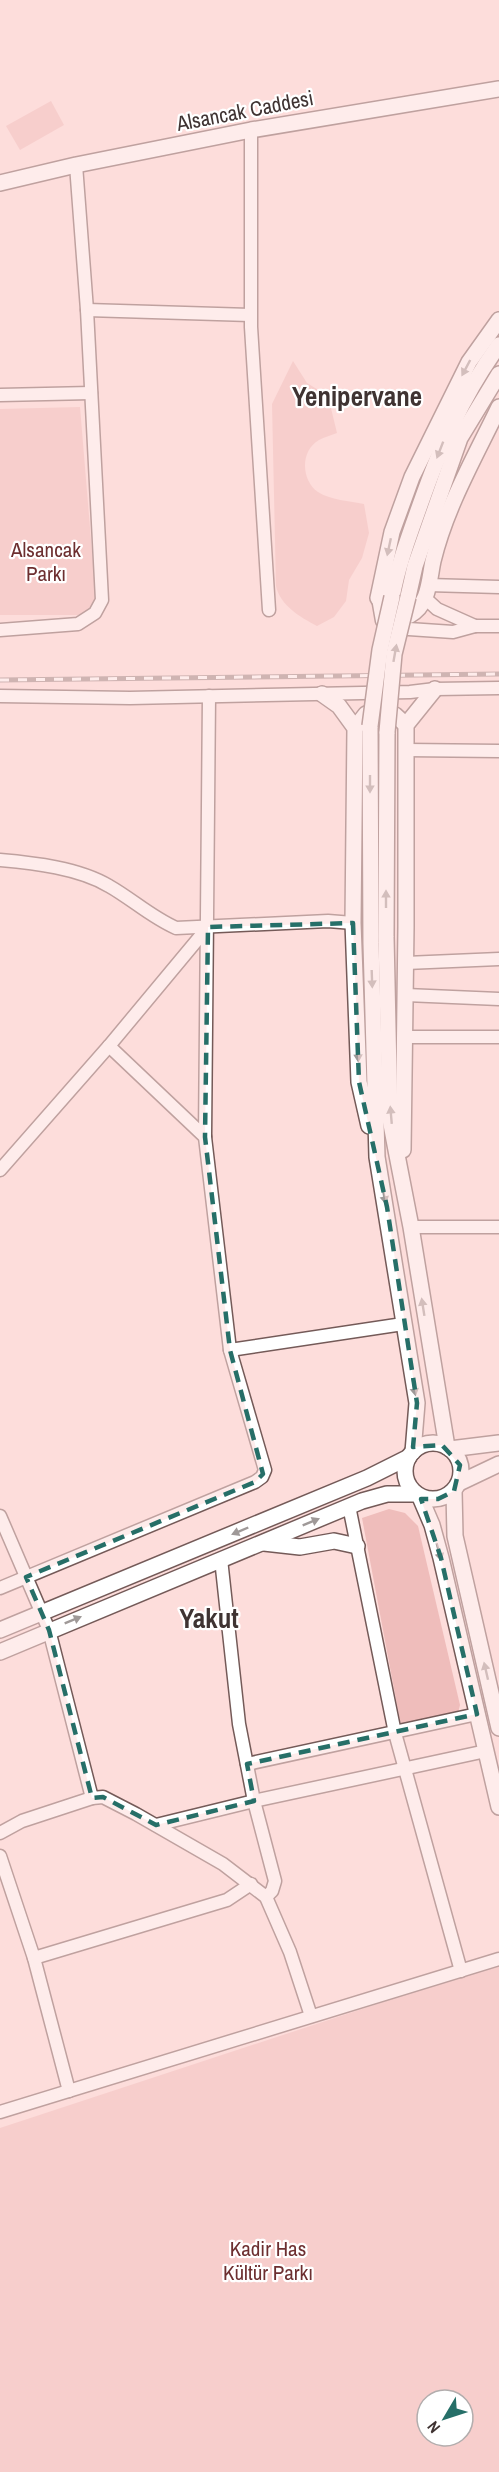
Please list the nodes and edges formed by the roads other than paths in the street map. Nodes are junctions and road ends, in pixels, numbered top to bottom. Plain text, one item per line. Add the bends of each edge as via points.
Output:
1 (499, 89) edge
2 (251, 130) junction
3 (75, 165) junction
4 (0, 183) edge
5 (87, 310) junction
6 (250, 315) junction
7 (499, 320) edge
8 (499, 345) edge
9 (499, 374) edge
10 (90, 393) junction
11 (0, 395) edge
12 (499, 407) edge
13 (499, 587) edge
14 (427, 591) junction
15 (385, 598) junction
16 (269, 610) dead end
17 (475, 626) junction
18 (499, 626) edge
19 (0, 630) edge
20 (435, 688) junction
21 (499, 688) edge
22 (322, 694) junction
23 (0, 696) edge
24 (208, 696) junction
25 (406, 725) junction
26 (363, 727) junction
27 (406, 750) junction
28 (499, 751) edge
29 (0, 860) edge
30 (353, 923) junction
31 (208, 927) junction
32 (499, 959) edge
33 (406, 963) junction
34 (406, 995) junction
35 (499, 999) edge
36 (405, 1037) junction
37 (499, 1038) edge
38 (109, 1046) junction
39 (205, 1137) junction
40 (377, 1157) junction
41 (0, 1170) edge
42 (402, 1184) junction
43 (411, 1227) junction
44 (499, 1227) edge
45 (403, 1324) junction
46 (230, 1350) junction
47 (499, 1443) edge
48 (448, 1448) junction
49 (411, 1455) junction
50 (499, 1464) edge
51 (456, 1487) junction
52 (418, 1495) junction
53 (350, 1506) junction
54 (0, 1516) edge
55 (261, 1543) junction
56 (357, 1546) junction
57 (221, 1559) junction
58 (26, 1577) junction
59 (0, 1588) edge
60 (41, 1613) junction
61 (0, 1630) edge
62 (49, 1630) junction
63 (0, 1652) edge
64 (497, 1710) edge
65 (477, 1714) junction
66 (499, 1728) edge
67 (395, 1733) junction
68 (486, 1751) junction
69 (247, 1764) junction
70 (405, 1768) junction
71 (92, 1798) junction
72 (254, 1801) junction
73 (499, 1807) edge
74 (156, 1825) junction
75 (0, 1833) edge
76 (0, 1856) edge
77 (251, 1884) junction
78 (266, 1897) junction
79 (34, 1958) junction
80 (499, 1959) edge
81 (461, 1971) junction
82 (311, 2016) junction
83 (69, 2091) junction
84 (0, 2112) edge

1 - 2 street, Alsancak Caddesi
2 - 3 street, Alsancak Caddesi
2 - 6 street
3 - 4 street, Alsancak Caddesi
3 - 5 street
5 - 6 street
5 - 10 street
6 - 16 street
7 -> 15 street via 469,362 412,477 392,532
8 -> 15 street via 475,378 442,444
42 -> 9 street, bridge via 390,1119 388,1071 387,732 394,654 415,566 460,438
10 - 11 street
10 - 19 street via 102,600 95,613 78,624
12 - 14 street via 457,493 434,557
13 - 14 street
14 - 15 street via 421,607 410,615 386,608
14 - 17 street via 437,609
15 - 17 street via 382,621 394,628 453,632
15 - 26 street, bridge via 380,650
17 - 18 street
20 - 21 street
20 - 22 street
20 - 25 street
22 - 24 street
22 - 26 street
23 - 24 street
24 - 31 street
25 - 26 street via 380,709 366,714
25 - 27 street
26 - 30 street
26 -> 40 street
27 - 28 street
27 - 33 street
29 - 31 street via 91,877 176,928
30 - 31 street
30 -> 40 street via 358,1082
31 - 38 street
31 - 39 street
32 - 33 street
33 - 34 street
34 - 35 street
34 - 36 street
36 - 37 street
36 - 42 street
38 - 39 street
38 - 41 street
39 - 46 street
40 -> 45 street
42 - 43 street
43 - 44 street
48 -> 43 street
45 - 46 street
45 -> 49 street via 417,1403
46 - 58 street via 264,1462 261,1477
47 - 48 street
48 - 49 street via 433,1443 423,1445
48 - 51 street via 460,1465
49 - 52 street via 405,1475
49 -> 60 street via 367,1478
50 - 51 street
51 - 52 street via 438,1499
64 -> 51 street via 455,1536
52 - 53 street via 387,1494
52 -> 65 street via 441,1558
55 -> 53 street
53 - 56 street
54 - 58 street
55 - 56 street via 300,1547 334,1541
55 - 57 street
56 - 67 street
62 -> 57 street
57 - 69 street
58 - 59 street
58 - 60 street
60 - 61 street
60 - 62 street
62 - 63 street
62 - 71 street
64 - 66 street
65 - 67 street
65 - 68 street
67 - 69 street
67 - 70 street
68 - 70 street
68 - 73 street
69 - 72 street
70 - 72 street
70 - 81 street
71 - 74 street via 103,1797
71 - 75 street via 21,1821
72 - 74 street
72 - 78 street via 275,1881
74 - 77 street
76 - 79 street
77 - 78 street
77 - 79 street via 226,1900
78 - 82 street
79 - 83 street
80 - 81 street
81 - 82 street
82 - 83 street
83 - 84 street

